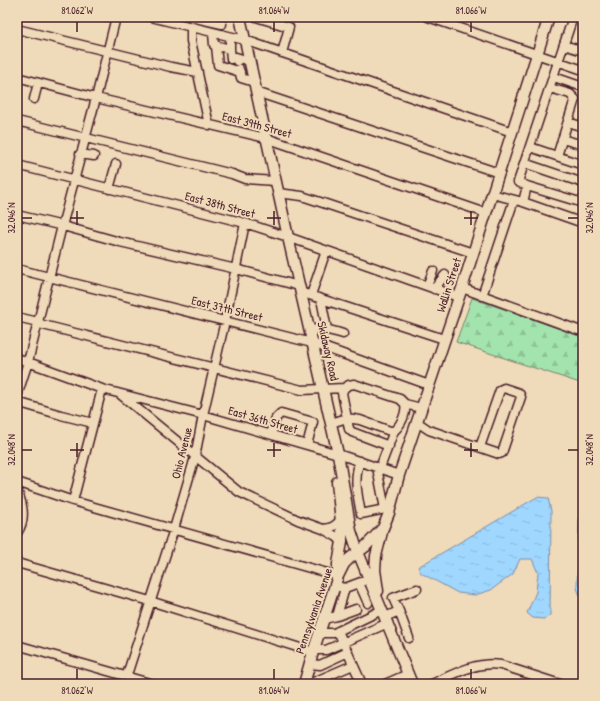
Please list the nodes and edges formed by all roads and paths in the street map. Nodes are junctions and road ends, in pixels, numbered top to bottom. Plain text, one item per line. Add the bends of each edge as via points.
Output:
1 (116, 17) edge
2 (151, 17) edge
3 (190, 17) edge
4 (240, 17) edge
5 (256, 17) edge
6 (428, 17) edge
7 (549, 17) edge
8 (574, 17) edge
9 (222, 20) edge
10 (189, 26) junction
11 (17, 30) edge
12 (216, 33) junction
13 (230, 37) junction
14 (244, 40) junction
15 (564, 45) junction
16 (216, 46) junction
17 (583, 51) edge
18 (106, 52) junction
19 (282, 53) junction
20 (537, 53) junction
21 (249, 61) junction
22 (559, 61) junction
23 (234, 62) junction
24 (583, 70) edge
25 (198, 72) junction
26 (17, 77) edge
27 (554, 77) junction
28 (254, 82) junction
29 (38, 83) junction
30 (583, 87) edge
31 (550, 88) junction
32 (256, 92) junction
33 (96, 98) junction
34 (34, 99) dead end
35 (17, 121) edge
36 (568, 122) junction
37 (209, 125) junction
38 (583, 127) edge
39 (512, 132) junction
40 (85, 138) junction
41 (266, 138) junction
42 (562, 139) junction
43 (583, 145) edge
44 (530, 146) junction
45 (77, 156) junction
46 (94, 156) dead end
47 (557, 156) junction
48 (524, 163) junction
49 (116, 164) dead end
50 (583, 165) edge
51 (17, 166) edge
52 (499, 174) junction
53 (73, 180) junction
54 (276, 181) junction
55 (583, 183) edge
56 (527, 186) junction
57 (109, 189) junction
58 (278, 193) junction
59 (492, 194) junction
60 (514, 200) junction
61 (523, 202) junction
62 (583, 203) edge
63 (486, 213) junction
64 (17, 215) edge
65 (245, 223) junction
66 (583, 223) edge
67 (62, 226) junction
68 (288, 237) junction
69 (326, 251) junction
70 (473, 253) junction
71 (17, 269) edge
72 (236, 269) junction
73 (433, 271) dead end
74 (445, 275) dead end
75 (49, 277) junction
76 (430, 288) junction
77 (300, 289) junction
78 (460, 293) junction
79 (311, 295) junction
80 (482, 296) junction
81 (321, 299) junction
82 (17, 317) edge
83 (225, 321) junction
84 (38, 322) junction
85 (328, 329) junction
86 (309, 330) junction
87 (583, 330) edge
88 (342, 334) dead end
89 (444, 338) junction
90 (312, 343) junction
91 (17, 358) edge
92 (28, 362) junction
93 (214, 368) junction
94 (428, 385) junction
95 (344, 388) junction
96 (102, 389) junction
97 (323, 389) junction
98 (119, 394) junction
99 (17, 396) edge
100 (17, 402) edge
101 (405, 404) junction
102 (421, 408) junction
103 (204, 414) junction
104 (347, 418) junction
105 (330, 422) junction
106 (416, 422) junction
107 (93, 423) junction
108 (394, 431) junction
109 (271, 434) junction
110 (307, 445) junction
111 (389, 446) junction
112 (480, 448) junction
113 (338, 454) junction
114 (195, 457) junction
115 (360, 462) junction
116 (340, 466) junction
117 (379, 468) junction
118 (399, 475) junction
119 (17, 482) edge
120 (17, 491) edge
121 (73, 501) junction
122 (388, 508) junction
123 (341, 519) junction
124 (383, 528) junction
125 (174, 529) junction
126 (323, 530) junction
127 (17, 532) edge
128 (342, 542) junction
129 (358, 552) junction
130 (17, 563) edge
131 (338, 576) junction
132 (369, 579) junction
133 (359, 583) junction
134 (334, 586) junction
135 (345, 588) junction
136 (416, 589) dead end
137 (150, 601) junction
138 (366, 604) junction
139 (399, 612) junction
140 (337, 616) junction
141 (385, 617) junction
142 (324, 619) junction
143 (338, 631) junction
144 (319, 633) junction
145 (409, 638) dead end
146 (344, 644) junction
147 (17, 646) edge
148 (313, 651) junction
149 (348, 652) junction
150 (310, 664) junction
151 (353, 665) junction
152 (408, 674) junction
153 (125, 680) edge
154 (361, 682) edge
155 (556, 683) edge
156 (152, 684) edge
157 (304, 684) edge
158 (309, 684) edge
159 (352, 684) edge
160 (386, 684) edge
161 (412, 684) edge
162 (432, 684) edge

1 - 18 street
2 - 10 street
3 - 9 street
3 - 10 street
4 - 14 main road, Skidaway Road
5 - 19 street via 289,27
6 - 20 street
7 - 20 main road, Wallin Street
8 - 15 street
9 - 12 street
10 - 12 street
10 - 25 street
11 - 18 street
12 - 13 street
12 - 16 street
13 - 14 street
13 - 23 street
14 - 19 street
14 - 21 main road, Skidaway Road
15 - 17 street
15 - 22 street
16 - 23 street
16 - 23 street via 218,65
18 - 25 street
18 - 33 street
19 - 39 street
20 - 22 street
20 - 39 main road, Wallin Street
21 - 23 street
21 - 28 main road, Skidaway Road
22 - 24 street
22 - 27 street
23 - 28 street via 241,78
25 - 37 street
26 - 29 street, East 39th Street
27 - 30 street
27 - 31 street
28 - 32 main road, Skidaway Road
29 - 33 street, East 39th Street
29 - 34 street
31 - 36 street via 570,94 575,99
31 - 44 street
32 - 41 main road, Skidaway Road
32 - 52 street
33 - 37 street, East 39th Street
33 - 40 street
35 - 40 street
36 - 38 street
36 - 42 street
37 - 41 street, East 39th Street
39 - 52 main road, Wallin Street
40 - 45 street
40 - 54 street via 245,179
41 - 54 main road, Skidaway Road
41 - 63 street, East 39th Street
42 - 43 street
42 - 47 street
44 - 47 street
44 - 48 street
45 - 46 street
45 - 53 street
47 - 50 street
48 - 55 street
48 - 56 street via 518,182
49 - 57 street
51 - 53 street, East 38th Street
52 - 59 main road, Wallin Street
53 - 57 street, East 38th Street
53 - 67 street
54 - 58 main road, Skidaway Road
56 - 61 street
56 - 62 street
57 - 65 street, East 38th Street
58 - 68 main road, Skidaway Road
58 - 70 street via 302,196
59 - 60 street
59 - 63 main road, Wallin Street
60 - 61 street
60 - 80 street
61 - 66 street
63 - 70 main road, Wallin Street
64 - 67 street
65 - 68 street, East 38th Street
65 - 72 street, Ohio Avenue
67 - 72 street
67 - 75 street
68 - 69 street, East 38th Street
68 - 77 main road, Skidaway Road
69 - 76 street, East 38th Street via 406,275
69 - 79 street
70 - 78 main road, Wallin Street
71 - 75 street, East 37th Street
72 - 77 street
72 - 83 street, Ohio Avenue
73 - 76 street
74 - 76 street
75 - 83 street, East 37th Street
75 - 84 street
76 - 78 street, East 38th Street
77 - 79 street
77 - 86 main road, Skidaway Road
78 - 80 street, East 38th Street
78 - 89 main road, Wallin Street
79 - 81 street
80 - 87 street, East 38th Street
81 - 85 street
81 - 89 street
82 - 84 street
83 - 90 street, East 37th Street
83 - 93 street, Ohio Avenue
84 - 92 street
84 - 93 street via 43,326
85 - 86 street
85 - 88 street
86 - 90 main road, Skidaway Road
89 - 94 main road, Wallin Street
90 - 94 street, East 37th Street
90 - 97 main road, Skidaway Road
91 - 92 street, East 36th Street
92 - 96 street, East 36th Street
92 - 99 street
93 - 97 street via 302,390
93 - 103 street, Ohio Avenue
94 - 102 main road, Wallin Street
95 - 97 street
95 - 101 street via 354,384 400,399
95 - 104 street via 342,393
96 - 98 street, East 36th Street
96 - 107 street
97 - 105 main road, Skidaway Road
98 - 103 street, East 36th Street
98 - 114 street
100 - 107 street
101 - 102 street
101 - 108 street via 401,423
102 - 106 main road, Wallin Street
103 - 109 street, East 36th Street
103 - 114 street, Ohio Avenue
104 - 105 street
104 - 108 street
104 - 111 street via 352,432
105 - 113 main road, Skidaway Road
106 - 112 street via 429,430
106 - 118 main road, Wallin Street
107 - 121 street
108 - 111 street
109 - 110 street, East 36th Street
109 - 110 street via 276,418 281,414 313,422
110 - 113 street, East 36th Street
111 - 117 street
112 - 112 street via 502,453 521,397 519,393 504,388 500,390
113 - 115 street, East 36th Street
113 - 116 main road, Skidaway Road
114 - 125 street, Ohio Avenue
114 - 126 street via 238,492
115 - 117 street, East 36th Street
115 - 122 street via 355,479 361,514
116 - 123 main road via 336,476
116 - 129 main road, Skidaway Road via 350,531
117 - 118 street, East 36th Street
117 - 122 street via 377,476
118 - 122 main road, Wallin Street
119 - 121 street
120 - 127 street via 24,518
121 - 125 street
122 - 124 main road, Wallin Street
123 - 126 street via 337,525
123 - 128 main road
124 - 129 main road, Wallin Street
124 - 138 main road via 376,556 378,587
125 - 131 street
125 - 137 street, Ohio Avenue
126 - 128 street
128 - 131 main road
129 - 131 main road, Pennsylvania Avenue via 344,564
129 - 132 main road, Skidaway Road
130 - 137 street
131 - 134 main road, Pennsylvania Avenue
132 - 133 street
132 - 138 main road, Skidaway Road
133 - 135 street
133 - 138 street
134 - 135 street
134 - 142 main road, Pennsylvania Avenue
135 - 140 street
136 - 139 street via 393,598
137 - 148 street
137 - 153 street, Ohio Avenue
138 - 140 street
138 - 141 main road, Skidaway Road
139 - 141 street
139 - 145 street
140 - 142 street
141 - 143 street
141 - 146 street
141 - 152 main road, Skidaway Road
142 - 144 main road, Pennsylvania Avenue
143 - 144 street
143 - 146 street
144 - 148 main road, Pennsylvania Avenue
146 - 148 street
146 - 149 street
147 - 153 street
148 - 150 main road, Pennsylvania Avenue
149 - 150 street via 320,665
149 - 151 street
150 - 157 main road, Pennsylvania Avenue
151 - 154 street
151 - 158 street
152 - 160 street
152 - 161 main road, Skidaway Road
153 - 156 street
154 - 159 street
155 - 162 street via 491,663 463,670

